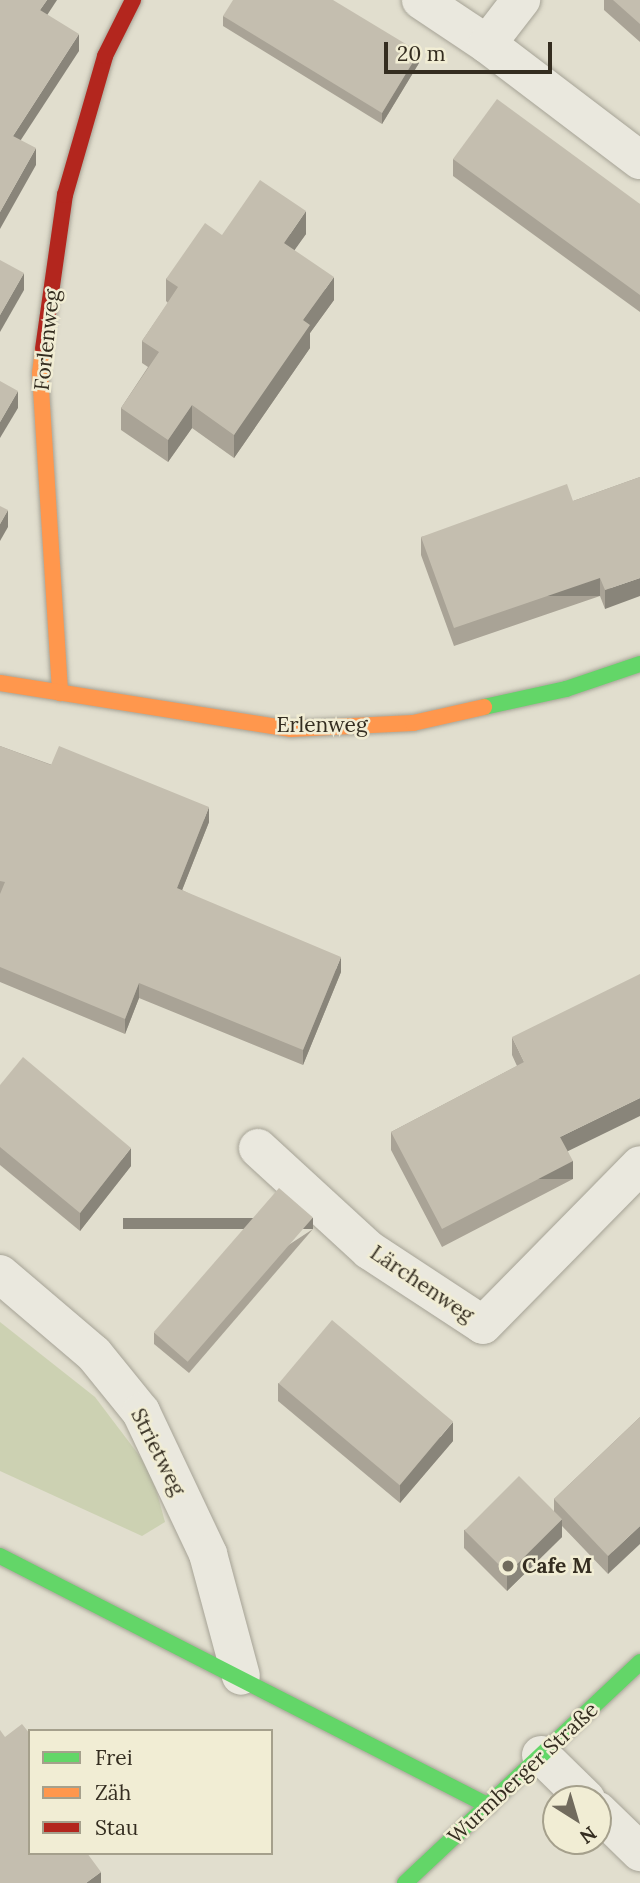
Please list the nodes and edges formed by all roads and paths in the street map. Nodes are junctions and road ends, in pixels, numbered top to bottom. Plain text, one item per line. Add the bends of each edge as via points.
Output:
1 (133, 0) edge
2 (421, 0) edge
3 (521, 0) edge
4 (487, 44) junction
5 (640, 160) edge
6 (640, 664) edge
7 (0, 683) edge
8 (60, 693) junction
9 (258, 1147) dead end
10 (640, 1165) edge
11 (0, 1274) edge
12 (0, 1556) edge
13 (640, 1662) edge
14 (241, 1676) junction
15 (541, 1755) junction
16 (572, 1785) edge
17 (489, 1806) junction
18 (612, 1825) edge
19 (640, 1852) edge
20 (405, 1883) edge

1 - 8 street, Forlenweg via 105,56 65,195 40,373
2 - 4 street
3 - 4 street
4 - 5 street
6 - 8 street, Erlenweg via 566,689 413,723 291,729
7 - 8 street, Erlenweg
9 - 10 street, Lärchenweg via 369,1250 483,1325
11 - 14 street, Strietweg via 94,1354 141,1412 208,1554
12 - 14 street
13 - 15 street, Wurmberger Straße
14 - 17 street
15 - 16 street
15 - 17 street, Wurmberger Straße
17 - 20 street, Wurmberger Straße
18 - 19 street

